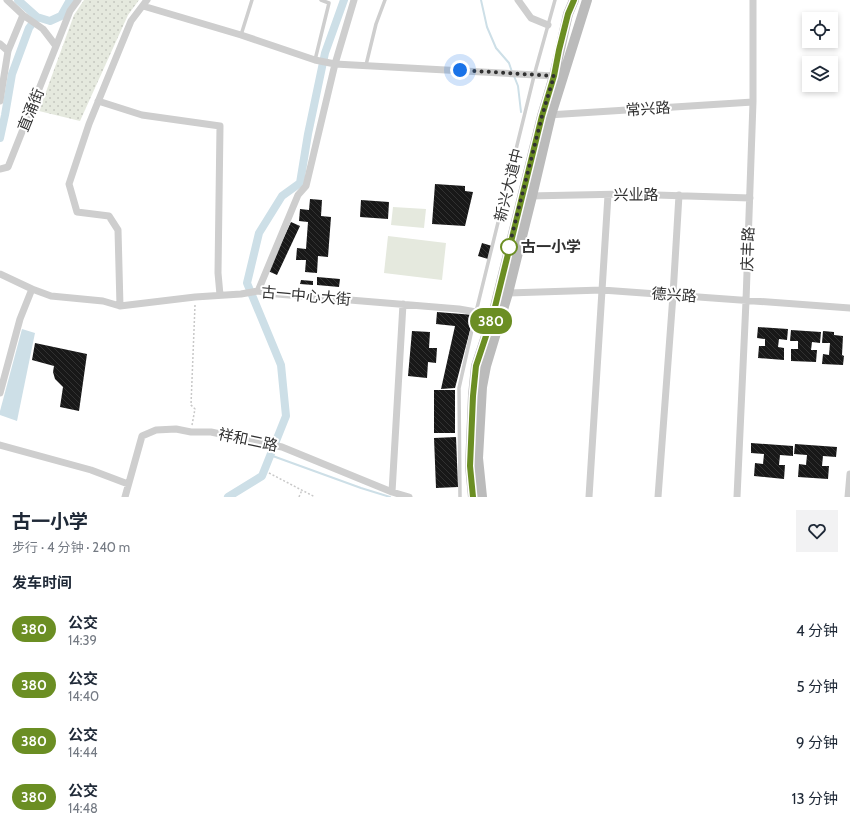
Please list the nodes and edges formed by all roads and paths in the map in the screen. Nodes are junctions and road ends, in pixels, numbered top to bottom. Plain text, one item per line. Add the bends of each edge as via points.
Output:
1 (7, 0) edge
2 (78, 0) edge
3 (252, 0) edge
4 (321, 0) edge
5 (354, 0) edge
6 (385, 0) edge
7 (518, 0) edge
8 (555, 0) edge
9 (574, 0) edge
10 (587, 0) edge
11 (753, 0) edge
12 (145, 3) edge
13 (23, 15) junction
14 (548, 25) junction
15 (241, 34) junction
16 (0, 44) edge
17 (56, 46) junction
18 (8, 51) junction
19 (315, 60) junction
20 (335, 64) junction
21 (366, 65) junction
22 (535, 75) junction
23 (554, 76) junction
24 (0, 101) edge
25 (98, 101) junction
26 (753, 102) junction
27 (546, 116) junction
28 (0, 169) edge
29 (608, 195) junction
30 (679, 195) junction
31 (527, 196) junction
32 (750, 198) junction
33 (0, 274) edge
34 (32, 289) junction
35 (602, 290) junction
36 (258, 291) junction
37 (503, 293) junction
38 (220, 295) junction
39 (673, 295) junction
40 (195, 297) junction
41 (746, 301) junction
42 (403, 304) junction
43 (120, 306) junction
44 (850, 308) edge
45 (476, 312) junction
46 (493, 315) junction
47 (0, 393) edge
48 (191, 432) junction
49 (0, 445) edge
50 (269, 473) dead end
51 (850, 474) edge
52 (128, 484) junction
53 (302, 490) junction
54 (392, 492) junction
55 (125, 497) edge
56 (299, 497) edge
57 (315, 497) edge
58 (409, 497) edge
59 (460, 497) edge
60 (472, 497) edge
61 (482, 497) edge
62 (590, 497) edge
63 (658, 497) edge
64 (737, 497) edge
65 (848, 497) edge

1 - 13 street
2 - 17 street via 70,11
3 - 15 lane
4 - 19 lane via 329,3
5 - 20 street
6 - 21 lane
7 - 14 street via 531,18
8 - 14 lane
9 - 23 main road, 新兴大道中 via 566,21
10 - 27 main road, 新兴大道中
11 - 26 street, 庆丰路
12 - 15 street
12 - 25 street via 131,21
13 - 17 street via 43,28
13 - 18 street
14 - 22 lane
15 - 19 street
16 - 18 street
17 - 28 street, 直涌街 via 8,167
18 - 24 street
19 - 20 street
20 - 21 street
20 - 36 street via 306,186 298,195
21 - 22 street
22 - 23 street
22 - 45 lane
23 - 27 main road, 新兴大道中
25 - 38 street via 142,116 220,126
25 - 43 street via 69,184 77,212 109,216 118,230
26 - 27 street, 常兴路
26 - 32 street, 庆丰路
27 - 31 main road, 新兴大道中
29 - 30 street, 兴业路
29 - 31 street, 兴业路
29 - 35 street
30 - 32 street, 兴业路
30 - 39 street
31 - 37 main road, 新兴大道中
32 - 41 street, 庆丰路
33 - 34 street
34 - 43 street via 50,296 103,301
34 - 47 street via 20,319
35 - 37 street, 德兴路
35 - 39 street, 德兴路
35 - 62 street
36 - 38 street, 古一中心大街
36 - 42 street, 古一中心大街
37 - 46 main road, 新兴大道中
37 - 61 main road, 新兴大道中 via 482,387 478,458
38 - 40 street, 古一中心大街
39 - 41 street, 德兴路
39 - 63 street
40 - 43 street, 古一中心大街
40 - 48 path via 191,405 195,409
41 - 44 street, 德兴路
41 - 64 street, 庆丰路
42 - 45 street, 古一中心大街
42 - 54 street
45 - 46 street, 古一中心大街
45 - 59 lane via 459,388
46 - 60 main road, 新兴大道中 via 476,366 470,466
48 - 52 street, 祥和二路 via 176,428 156,430 142,436
48 - 54 street, 祥和二路 via 211,432 282,447
49 - 52 street via 91,470
50 - 53 path
51 - 65 street
52 - 55 street, 祥和二路
53 - 56 path
53 - 57 path
54 - 58 street, 祥和二路

